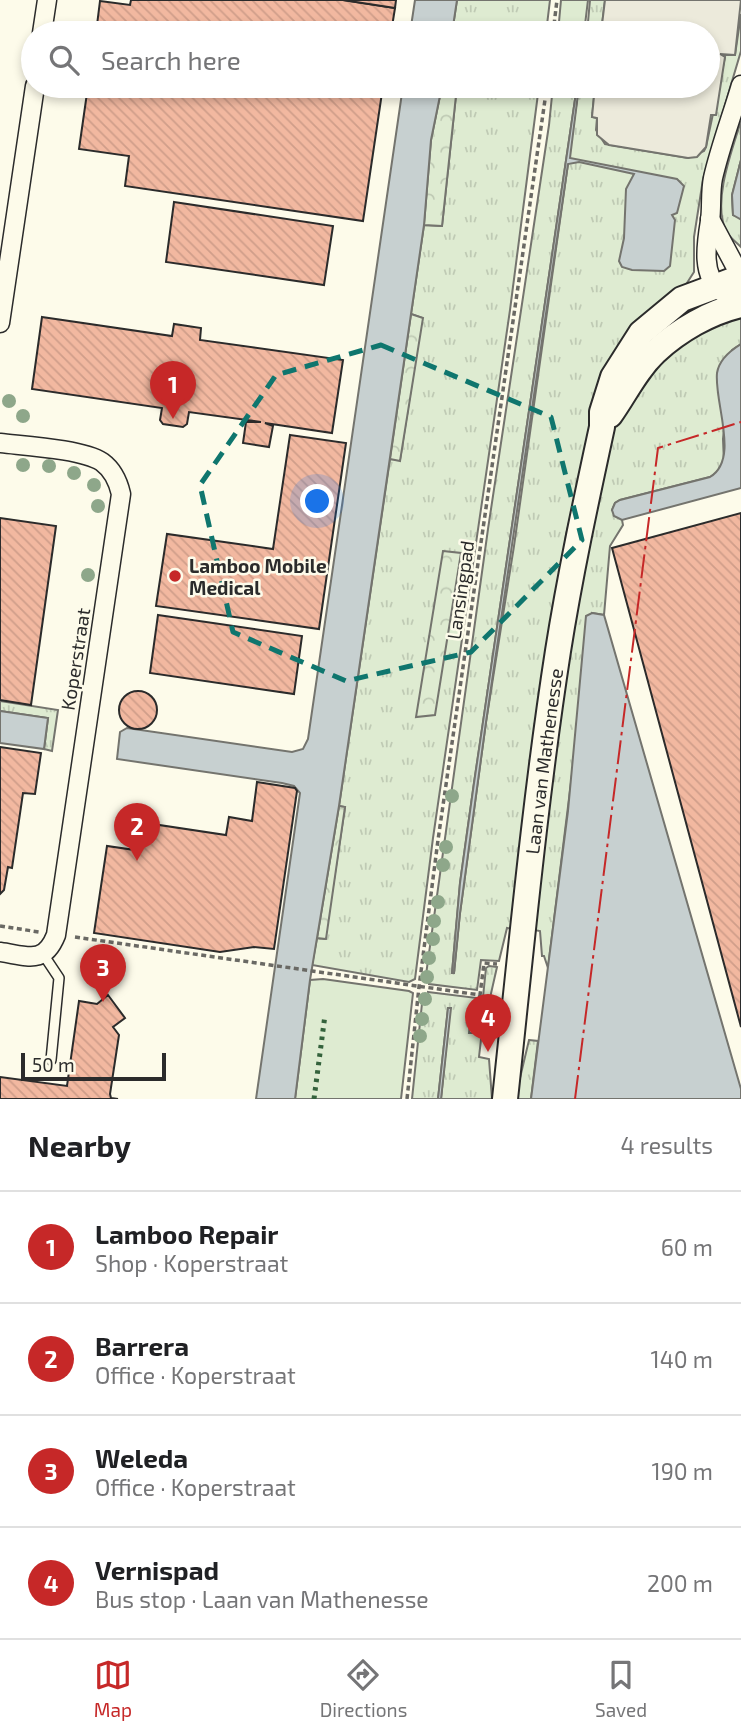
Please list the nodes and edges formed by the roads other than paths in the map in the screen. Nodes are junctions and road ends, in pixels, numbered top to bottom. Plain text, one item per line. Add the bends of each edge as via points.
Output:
1 (47, 0) edge
2 (44, 21) edge
3 (741, 85) edge
4 (32, 98) edge
5 (710, 219) junction
6 (741, 277) edge
7 (715, 287) junction
8 (739, 305) edge
9 (0, 323) edge
10 (602, 427) junction
11 (0, 443) edge
12 (0, 952) edge
13 (37, 955) junction
14 (51, 1060) dead end
15 (505, 1099) edge

1 - 2 street
3 - 5 street via 713,176
4 - 9 street
5 - 6 street
5 - 7 street via 708,270
6 - 7 street, Laan van Mathenesse
6 - 8 street
7 - 8 street
7 - 10 street, Laan van Mathenesse via 682,299 641,333 612,377
8 - 10 street, Laan van Mathenesse via 707,316 655,353
10 - 15 street, Laan van Mathenesse via 558,652
11 - 13 street, Koperstraat via 90,456 110,470 121,494 57,935 50,949
12 - 13 street
13 - 14 lane via 59,978

